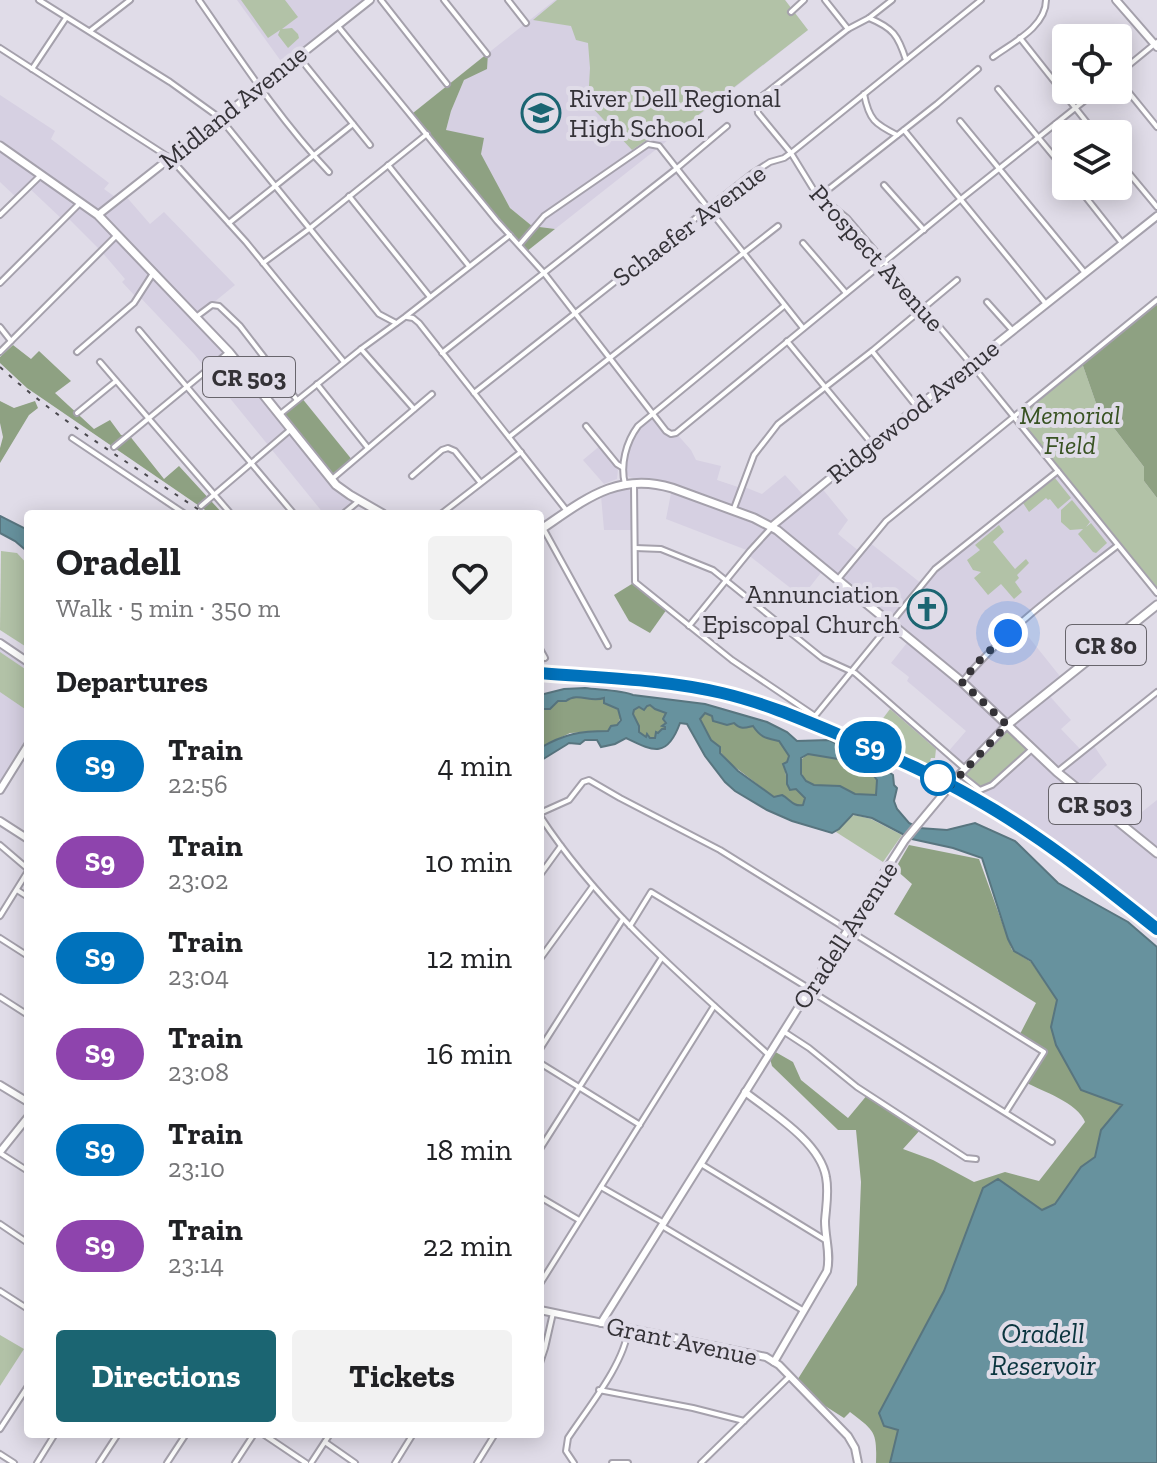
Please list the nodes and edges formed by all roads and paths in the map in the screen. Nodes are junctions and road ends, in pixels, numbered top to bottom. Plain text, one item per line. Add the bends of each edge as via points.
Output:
1 (39, 0) edge
2 (130, 0) edge
3 (199, 0) edge
4 (370, 0) edge
5 (381, 0) edge
6 (444, 0) edge
7 (508, 0) edge
8 (804, 0) edge
9 (825, 0) edge
10 (892, 0) edge
11 (981, 0) edge
12 (1046, 0) edge
13 (1116, 0) edge
14 (791, 12) dead end
15 (67, 17) junction
16 (869, 18) junction
17 (526, 23) dead end
18 (337, 25) junction
19 (848, 29) junction
20 (90, 31) junction
21 (1020, 38) junction
22 (1156, 45) edge
23 (0, 48) edge
24 (487, 54) dead end
25 (298, 56) junction
26 (993, 57) dead end
27 (906, 60) junction
28 (1132, 65) edge
29 (32, 69) junction
30 (978, 69) dead end
31 (447, 84) dead end
32 (259, 87) junction
33 (998, 89) dead end
34 (864, 94) junction
35 (1132, 95) edge
36 (1080, 104) edge
37 (1075, 108) junction
38 (220, 118) junction
39 (1085, 120) edge
40 (960, 121) dead end
41 (353, 124) junction
42 (727, 126) dead end
43 (1157, 127) edge
44 (904, 130) junction
45 (427, 134) junction
46 (897, 135) junction
47 (1039, 137) junction
48 (370, 145) dead end
49 (0, 146) edge
50 (791, 153) junction
51 (1052, 153) edge
52 (313, 155) junction
53 (170, 158) junction
54 (388, 165) junction
55 (999, 168) junction
56 (676, 169) junction
57 (329, 172) dead end
58 (41, 175) junction
59 (1132, 177) edge
60 (884, 185) dead end
61 (275, 186) junction
62 (349, 196) junction
63 (820, 196) junction
64 (961, 199) junction
65 (1088, 200) edge
66 (81, 202) junction
67 (1157, 207) edge
68 (707, 209) junction
69 (0, 215) edge
70 (98, 215) junction
71 (1157, 216) edge
72 (229, 223) junction
73 (778, 226) dead end
74 (309, 229) junction
75 (924, 230) junction
76 (117, 235) junction
77 (510, 235) junction
78 (803, 243) dead end
79 (1122, 243) junction
80 (520, 244) junction
81 (743, 253) junction
82 (884, 262) junction
83 (263, 263) junction
84 (469, 266) junction
85 (544, 273) junction
86 (1085, 273) junction
87 (153, 274) junction
88 (957, 280) dead end
89 (0, 283) edge
90 (846, 293) junction
91 (430, 297) junction
92 (1157, 300) edge
93 (987, 302) dead end
94 (1046, 304) junction
95 (784, 306) junction
96 (924, 309) junction
97 (574, 312) junction
98 (196, 317) junction
99 (405, 317) junction
100 (396, 323) junction
101 (0, 327) edge
102 (803, 328) junction
103 (139, 330) dead end
104 (1013, 331) junction
105 (11, 341) junction
106 (787, 341) junction
107 (361, 349) junction
108 (872, 351) junction
109 (0, 352) edge
110 (77, 352) dead end
111 (229, 352) junction
112 (442, 353) junction
113 (609, 358) junction
114 (100, 362) dead end
115 (344, 362) junction
116 (971, 364) junction
117 (116, 381) junction
118 (317, 384) junction
119 (825, 386) junction
120 (187, 387) junction
121 (474, 393) junction
122 (432, 394) dead end
123 (297, 400) junction
124 (917, 407) junction
125 (414, 409) junction
126 (77, 413) dead end
127 (652, 413) junction
128 (279, 415) junction
129 (149, 418) junction
130 (1014, 418) junction
131 (586, 426) dead end
132 (290, 430) junction
133 (509, 437) junction
134 (72, 438) dead end
135 (872, 444) junction
136 (114, 447) dead end
137 (368, 448) junction
138 (521, 452) junction
139 (251, 463) junction
140 (622, 467) junction
141 (1058, 471) junction
142 (412, 476) dead end
143 (332, 479) junction
144 (481, 483) junction
145 (630, 484) junction
146 (213, 495) junction
147 (360, 500) junction
148 (201, 506) dead end
149 (179, 510) edge
150 (227, 510) edge
151 (291, 510) edge
152 (348, 510) edge
153 (376, 510) edge
154 (446, 510) edge
155 (567, 511) junction
156 (733, 511) junction
157 (772, 526) junction
158 (544, 527) edge
159 (544, 534) edge
160 (1117, 546) junction
161 (635, 548) junction
162 (838, 579) junction
163 (726, 580) junction
164 (1157, 593) edge
165 (1157, 605) edge
166 (891, 623) junction
167 (689, 626) junction
168 (0, 643) edge
169 (608, 646) dead end
170 (24, 659) edge
171 (851, 671) junction
172 (962, 682) junction
173 (1157, 692) edge
174 (1007, 725) junction
175 (1032, 749) junction
176 (24, 751) edge
177 (962, 772) junction
178 (1057, 772) junction
179 (0, 790) edge
180 (544, 813) edge
181 (0, 821) edge
182 (544, 821) edge
183 (24, 836) edge
184 (0, 845) edge
185 (561, 846) junction
186 (1157, 853) edge
187 (24, 866) edge
188 (544, 869) edge
189 (24, 877) edge
190 (593, 886) junction
191 (16, 890) junction
192 (24, 895) edge
193 (0, 916) edge
194 (623, 919) junction
195 (629, 926) junction
196 (849, 931) junction
197 (0, 938) edge
198 (24, 953) edge
199 (544, 953) edge
200 (661, 958) junction
201 (809, 990) junction
202 (0, 997) edge
203 (714, 1006) junction
204 (24, 1012) edge
205 (783, 1031) junction
206 (544, 1043) edge
207 (769, 1055) junction
208 (544, 1065) edge
209 (0, 1085) edge
210 (580, 1087) junction
211 (745, 1092) junction
212 (24, 1100) edge
213 (1006, 1112) junction
214 (24, 1122) edge
215 (640, 1125) junction
216 (1052, 1142) dead end
217 (544, 1143) edge
218 (0, 1153) edge
219 (976, 1159) dead end
220 (701, 1164) junction
221 (24, 1168) edge
222 (601, 1187) junction
223 (544, 1199) edge
224 (580, 1220) junction
225 (0, 1224) edge
226 (663, 1224) junction
227 (24, 1240) edge
228 (827, 1241) junction
229 (546, 1275) joint
230 (544, 1278) edge
231 (0, 1291) edge
232 (24, 1306) edge
233 (544, 1311) edge
234 (804, 1312) junction
235 (553, 1313) junction
236 (601, 1323) junction
237 (628, 1329) junction
238 (544, 1351) edge
239 (774, 1362) junction
240 (790, 1376) junction
241 (599, 1390) junction
242 (24, 1392) edge
243 (744, 1421) junction
244 (0, 1429) edge
245 (53, 1438) edge
246 (115, 1438) edge
247 (183, 1438) edge
248 (251, 1438) edge
249 (269, 1438) edge
250 (328, 1438) edge
251 (411, 1438) edge
252 (493, 1438) edge
253 (325, 1442) junction
254 (0, 1454) edge
255 (14, 1463) edge
256 (37, 1463) edge
257 (99, 1463) edge
258 (167, 1463) edge
259 (235, 1463) edge
260 (308, 1463) edge
261 (355, 1463) edge
262 (395, 1463) edge
263 (477, 1463) edge
264 (574, 1463) edge
265 (612, 1463) edge
266 (628, 1463) edge
267 (701, 1463) edge
268 (858, 1463) edge

1 - 15 street
2 - 20 street
3 - 32 street
4 - 18 street, Midland Avenue
5 - 31 street
6 - 24 street
7 - 17 street
8 - 14 street
9 - 19 street
10 - 16 street
11 - 27 street, Schaefer Avenue
12 - 21 street via 1041,18
13 - 22 street
15 - 20 street
15 - 29 street
16 - 19 street
16 - 27 street via 891,29
18 - 25 street, Midland Avenue
18 - 45 street
19 - 50 street, Prospect Avenue via 757,105
20 - 38 street
21 - 26 street
21 - 37 street
22 - 28 street
23 - 29 street
25 - 32 street, Midland Avenue
25 - 41 street
27 - 34 street, Schaefer Avenue
29 - 53 street
30 - 44 street
32 - 38 street, Midland Avenue
32 - 52 street
33 - 47 street
34 - 46 street via 874,122
34 - 50 street, Schaefer Avenue
35 - 43 street
36 - 37 street
37 - 39 street
37 - 47 street
38 - 53 street, Midland Avenue
38 - 61 street
40 - 55 street
41 - 48 street
41 - 52 street
42 - 56 street
44 - 46 street
44 - 64 street
45 - 54 street
45 - 77 street
46 - 63 street
47 - 51 street
47 - 55 street
49 - 58 main road, CR 503
50 - 63 street, Prospect Avenue
50 - 68 street, Schaefer Avenue via 762,166
52 - 57 street
52 - 61 street
53 - 70 street, Midland Avenue
53 - 72 street
54 - 62 street
54 - 84 street
55 - 64 street
55 - 86 street
56 - 68 street
56 - 80 street via 659,146 648,144 544,216
56 - 85 street
58 - 66 main road, CR 503
58 - 69 street
59 - 67 street
60 - 75 street
61 - 72 street
61 - 74 street
62 - 74 street
62 - 91 street
63 - 82 street, Prospect Avenue via 842,212
64 - 75 street
64 - 94 street
65 - 79 street
66 - 70 main road, CR 503
66 - 89 street
68 - 81 street
68 - 97 street, Schaefer Avenue
70 - 76 main road, CR 503
71 - 79 street, Ridgewood Avenue
72 - 83 street
73 - 81 street
74 - 83 street
74 - 100 street via 379,314
75 - 82 street
76 - 87 main road, CR 503
76 - 105 street
77 - 80 street
77 - 84 street
78 - 90 street
79 - 86 street, Ridgewood Avenue
80 - 85 street
81 - 95 street
81 - 113 street
82 - 90 street
82 - 96 street, Prospect Avenue
83 - 115 street
84 - 91 street
85 - 97 street
85 - 112 street
86 - 94 street, Ridgewood Avenue
87 - 98 main road, CR 503
87 - 110 street via 134,303
88 - 96 street
90 - 102 street
91 - 99 street
92 - 130 street
93 - 104 street
94 - 104 street, Ridgewood Avenue
95 - 102 street
95 - 127 street
96 - 108 street
96 - 116 street, Prospect Avenue
97 - 113 street
97 - 121 street, Schaefer Avenue
98 - 111 main road, CR 503
98 - 123 street via 219,306
99 - 100 street
99 - 112 street via 419,323
100 - 107 street
101 - 105 street
102 - 106 street
103 - 120 street
104 - 116 street, Ridgewood Avenue
105 - 109 street
106 - 119 street
106 - 127 street via 676,433 668,434
107 - 115 street
107 - 125 street
108 - 119 street
108 - 124 street
111 - 120 street
111 - 128 main road, CR 503
112 - 121 street
113 - 127 street
113 - 133 street
114 - 117 street
115 - 118 street
116 - 124 street, Ridgewood Avenue
116 - 130 street, Prospect Avenue
117 - 126 street
117 - 129 street
118 - 123 street
118 - 137 street
119 - 135 street
119 - 156 street via 759,446
120 - 129 street
120 - 139 street
121 - 133 street
122 - 125 street
123 - 128 street
124 - 135 street, Ridgewood Avenue
125 - 137 street
127 - 140 street via 633,432
128 - 132 main road, CR 503
129 - 136 street
129 - 146 street
130 - 141 street, Prospect Avenue
130 - 162 street via 886,521
131 - 140 street
132 - 139 street
132 - 143 main road, CR 503
133 - 138 street
134 - 149 street
135 - 157 street, Ridgewood Avenue
137 - 143 street
138 - 144 street
138 - 155 street
139 - 146 street
139 - 151 street
140 - 145 street
141 - 160 street, Prospect Avenue
141 - 166 street via 935,569
142 - 144 street via 448,448
143 - 147 main road, CR 503
144 - 154 street
145 - 155 main road, CR 503 via 597,493
145 - 156 main road, CR 503 via 666,486
145 - 161 street
146 - 148 street
146 - 150 street
147 - 152 street
147 - 153 main road, CR 503
155 - 158 main road, CR 503
156 - 157 main road, CR 503
157 - 162 main road, CR 503
157 - 163 street, Ridgewood Avenue
159 - 169 street
160 - 164 street, Prospect Avenue
160 - 172 street via 1005,636
161 - 163 street via 666,551
161 - 167 street via 635,582
162 - 166 main road, CR 503
163 - 167 street, Ridgewood Avenue
163 - 171 street via 822,658
165 - 174 main road, Oradell Avenue / CR 80
166 - 171 street
166 - 172 main road, CR 503
167 - 171 street via 815,716
168 - 170 street
171 - 177 street
172 - 174 main road, CR 503
173 - 178 street
174 - 175 main road, CR 503
174 - 177 street, Oradell Avenue
175 - 177 street via 980,790
175 - 178 main road, CR 503
176 - 179 street
177 - 196 street, Oradell Avenue via 916,824
178 - 186 main road, CR 503
180 - 196 street via 569,800 589,780 703,840
181 - 183 street
182 - 185 street
184 - 187 street
185 - 188 street
185 - 190 street
189 - 191 street
190 - 194 street
190 - 199 street
191 - 192 street
191 - 193 street
194 - 195 street
194 - 206 street
195 - 200 street
195 - 201 street via 651,892
196 - 201 street, Oradell Avenue
196 - 213 street via 1044,1052
197 - 198 street
200 - 203 street
200 - 210 street
201 - 205 street, Oradell Avenue
201 - 213 street
202 - 204 street
203 - 207 street
203 - 215 street
205 - 207 street, Oradell Avenue
205 - 219 street via 857,1087 966,1158
207 - 211 street, Oradell Avenue
208 - 210 street
209 - 212 street
210 - 215 street
210 - 217 street
211 - 220 street, Oradell Avenue
211 - 228 street via 805,1140 821,1161 827,1185
213 - 216 street
214 - 218 street
215 - 222 street
218 - 221 street
220 - 226 street, Oradell Avenue
220 - 228 street
222 - 224 street
222 - 226 street
223 - 224 street
224 - 229 street
225 - 227 street
226 - 234 street
226 - 236 street, Oradell Avenue
228 - 234 street via 827,1271
229 - 230 street
231 - 232 street
233 - 235 street, Grant Avenue
234 - 239 street
235 - 236 street, Grant Avenue
235 - 238 street
236 - 237 street, Grant Avenue
237 - 239 street, Grant Avenue
237 - 241 street via 622,1354
239 - 240 street, Grant Avenue
240 - 243 street
240 - 268 street, Grant Avenue via 852,1442
241 - 243 street
241 - 264 street via 568,1438 566,1451
242 - 244 street
243 - 267 street
245 - 256 street
246 - 257 street
247 - 258 street
248 - 259 street
249 - 260 street
250 - 253 street
251 - 262 street
252 - 263 street
253 - 260 street
253 - 261 street
254 - 255 street
265 - 266 street

